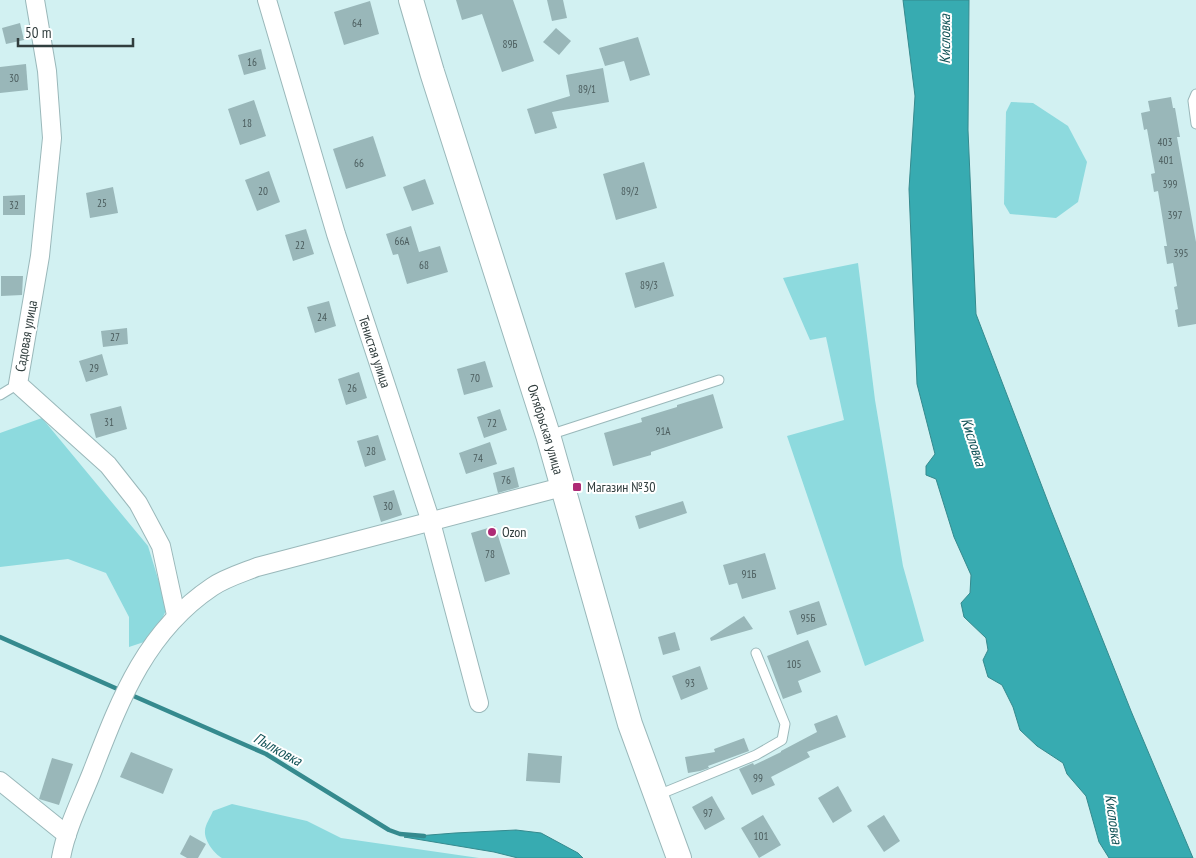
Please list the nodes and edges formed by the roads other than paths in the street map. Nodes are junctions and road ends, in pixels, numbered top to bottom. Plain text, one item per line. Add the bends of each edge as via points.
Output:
1 (35, 0) edge
2 (267, 0) edge
3 (411, 0) edge
4 (1196, 94) edge
5 (1196, 124) edge
6 (719, 380) dead end
7 (18, 384) junction
8 (0, 395) edge
9 (548, 435) junction
10 (562, 487) junction
11 (431, 522) junction
12 (176, 615) junction
13 (756, 653) dead end
14 (480, 703) dead end
15 (0, 781) edge
16 (655, 796) junction
17 (67, 835) junction
18 (61, 858) edge
19 (679, 858) edge

1 - 7 street, Садовая улица via 47,71 52,138 40,256
2 - 11 street, Тенистая улица via 336,234
3 - 9 street, Октябрьская улица
4 - 5 lane via 1193,101
6 - 9 lane
7 - 8 lane
7 - 12 street, Садовая улица via 108,465 138,503 161,546
9 - 10 street, Октябрьская улица
10 - 11 street
10 - 16 street, Октябрьская улица via 630,724
11 - 12 street via 257,567 213,586
11 - 14 street, Тенистая улица
12 - 17 street via 141,661 112,720
13 - 16 lane via 785,724 782,740 756,755
15 - 17 street
16 - 19 street, Октябрьская улица
17 - 18 street

